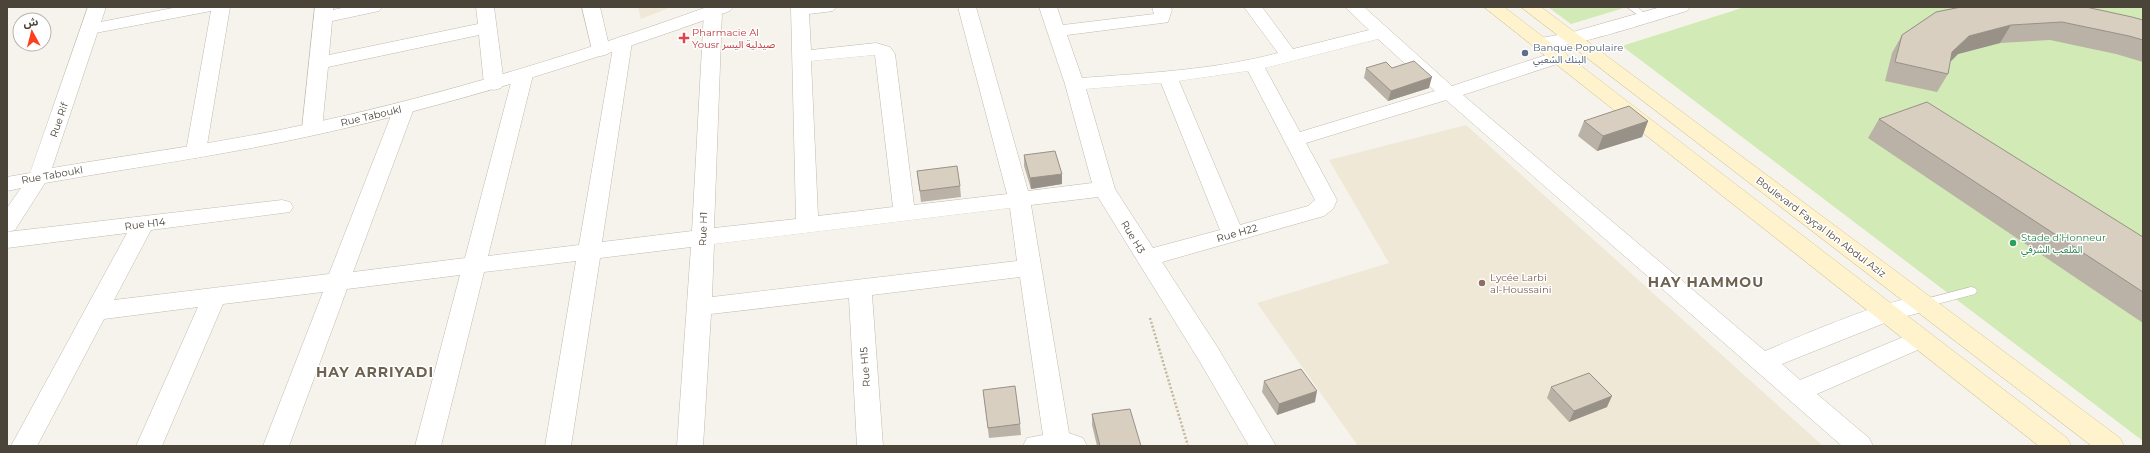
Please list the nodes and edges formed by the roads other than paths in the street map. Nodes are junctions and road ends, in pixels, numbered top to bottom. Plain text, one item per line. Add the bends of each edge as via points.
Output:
1 (97, 7) edge
2 (206, 7) edge
3 (221, 7) edge
4 (373, 7) edge
5 (485, 7) edge
6 (591, 7) edge
7 (827, 7) edge
8 (967, 7) edge
9 (1048, 7) edge
10 (1161, 7) edge
11 (1253, 7) edge
12 (1354, 7) edge
13 (1493, 7) edge
14 (1530, 7) edge
15 (1681, 7) edge
16 (800, 8) edge
17 (719, 9) edge
18 (324, 12) edge
19 (1638, 12) edge
20 (487, 28) junction
21 (90, 29) junction
22 (1057, 31) junction
23 (1382, 32) junction
24 (1571, 38) junction
25 (623, 42) junction
26 (1542, 43) junction
27 (602, 50) junction
28 (801, 56) junction
29 (1289, 56) junction
30 (1559, 57) junction
31 (319, 63) junction
32 (1254, 65) junction
33 (523, 75) junction
34 (1168, 77) junction
35 (494, 84) junction
36 (1074, 84) junction
37 (1449, 93) junction
38 (404, 108) junction
39 (312, 129) junction
40 (1295, 140) junction
41 (196, 151) junction
42 (39, 177) junction
43 (7, 184) edge
44 (1104, 189) junction
45 (1019, 199) junction
46 (282, 207) dead end
47 (904, 213) junction
48 (143, 224) junction
49 (7, 225) edge
50 (807, 225) junction
51 (1233, 235) junction
52 (703, 237) junction
53 (7, 240) edge
54 (590, 251) junction
55 (1147, 258) junction
56 (474, 265) junction
57 (1030, 268) junction
58 (339, 282) junction
59 (860, 289) junction
60 (1971, 291) dead end
61 (216, 296) junction
62 (1922, 304) junction
63 (700, 306) junction
64 (96, 311) junction
65 (1887, 312) junction
66 (1920, 339) junction
67 (1762, 362) junction
68 (1796, 392) junction
69 (1056, 445) edge
70 (24, 446) edge
71 (149, 446) edge
72 (276, 446) edge
73 (428, 446) edge
74 (558, 446) edge
75 (690, 446) edge
76 (870, 446) edge
77 (1263, 446) edge
78 (1860, 446) edge
79 (2058, 446) edge
80 (2111, 446) edge

1 - 21 street, Rue Rif
2 - 21 street
3 - 41 street
4 - 18 street
5 - 20 street
6 - 27 street
7 - 16 street
8 - 45 street
9 - 22 street, Rue H3
10 - 22 street via 1162,18 1156,20
11 - 29 street
12 - 23 street
13 - 26 main road
14 - 24 main road, Boulevard Fayçal Ibn Abdul Aziz
15 - 19 street
16 - 28 street
17 - 25 street, Rue Taboukl
17 - 52 street, Rue H1
18 - 31 street
19 - 24 street
20 - 31 street
20 - 35 street
21 - 42 street, Rue Rif
22 - 36 street, Rue H3
23 - 29 street
23 - 37 street
24 - 26 street
24 - 62 main road, Boulevard Fayçal Ibn Abdul Aziz
25 - 27 street, Rue Taboukl
25 - 54 street
26 - 30 main road
27 - 33 street, Rue Taboukl
28 - 47 street via 876,49 886,54
28 - 50 street
29 - 32 street
30 - 37 street
30 - 65 main road
31 - 39 street
32 - 34 street
32 - 40 street
33 - 35 street, Rue Taboukl
33 - 56 street
34 - 36 street
34 - 51 street
35 - 38 street, Rue Taboukl
36 - 44 street, Rue H3
37 - 40 street
37 - 67 street
38 - 39 street, Rue Taboukl
38 - 58 street
39 - 41 street, Rue Taboukl
40 - 51 street, Rue H22 via 1326,200 1325,204 1316,211
41 - 42 street, Rue Taboukl
42 - 43 street, Rue Taboukl
42 - 49 street, Rue Rif
44 - 45 street
44 - 55 street, Rue H3
45 - 47 street
45 - 57 street
46 - 48 street, Rue H14
47 - 50 street
48 - 53 street, Rue H14
48 - 64 street
50 - 52 street
51 - 55 street, Rue H22
52 - 54 street
52 - 63 street, Rue H1
54 - 56 street
54 - 74 street
55 - 77 street, Rue H3
56 - 58 street
56 - 73 street
57 - 59 street
57 - 69 street
58 - 61 street
58 - 72 street
59 - 63 street
59 - 76 street, Rue H15
60 - 62 lane
61 - 64 street
61 - 71 street
62 - 65 street
62 - 80 main road, Boulevard Fayçal Ibn Abdul Aziz
63 - 75 street, Rue H1
64 - 70 street
65 - 66 main road
65 - 67 street
66 - 68 street
66 - 79 main road
67 - 68 street
68 - 78 street

